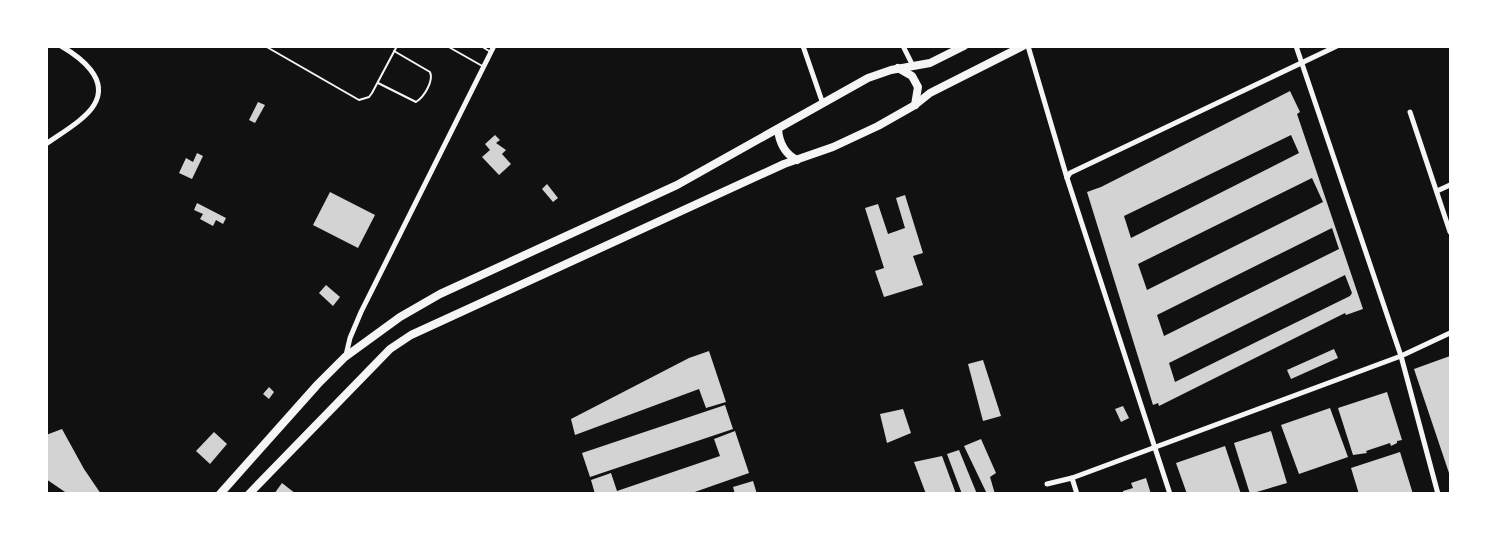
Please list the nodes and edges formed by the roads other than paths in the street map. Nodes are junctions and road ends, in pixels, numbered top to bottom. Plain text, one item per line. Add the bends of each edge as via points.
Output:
1 (61, 46) edge
2 (265, 46) edge
3 (397, 46) edge
4 (447, 46) edge
5 (481, 46) edge
6 (803, 46) edge
7 (903, 46) edge
8 (964, 46) edge
9 (1025, 46) edge
10 (1296, 46) edge
11 (1337, 46) edge
12 (493, 49) edge
13 (394, 51) junction
14 (1302, 64) junction
15 (913, 66) junction
16 (484, 67) junction
17 (898, 68) junction
18 (378, 83) junction
19 (823, 104) junction
20 (915, 105) junction
21 (1410, 112) dead end
22 (778, 129) junction
23 (46, 144) edge
24 (797, 160) junction
25 (1067, 178) junction
26 (1450, 185) edge
27 (1437, 191) junction
28 (1450, 232) edge
29 (1450, 333) edge
30 (1401, 356) junction
31 (345, 357) junction
32 (1155, 447) junction
33 (1072, 478) junction
34 (1047, 484) dead end
35 (220, 494) edge
36 (249, 494) edge
37 (1077, 494) edge
38 (1170, 494) edge
39 (1438, 494) edge

1 - 23 street via 91,70 97,95 88,112
2 - 18 lane via 359,100 369,97
3 - 13 lane
4 - 16 lane
5 - 12 lane
6 - 19 street
7 - 15 street
8 - 15 main road via 930,63
9 - 20 main road via 930,93
9 - 25 street
10 - 14 street
11 - 14 street
12 - 16 street
13 - 18 lane
13 - 18 lane via 428,70 431,80 416,102
14 - 25 street via 1070,173
14 - 30 street
15 - 17 main road
16 - 31 street via 361,312
17 - 19 main road via 868,78
17 - 20 main road via 912,76 918,87
19 - 22 main road
20 - 24 main road
21 - 27 street
22 - 24 main road via 787,154
22 - 31 main road via 677,185 440,294
24 - 36 main road via 411,334 382,357
25 - 32 street
26 - 27 street
27 - 28 street
29 - 30 street
30 - 32 street
30 - 39 street
31 - 35 main road
32 - 33 street
32 - 38 street
33 - 34 street
33 - 37 street

